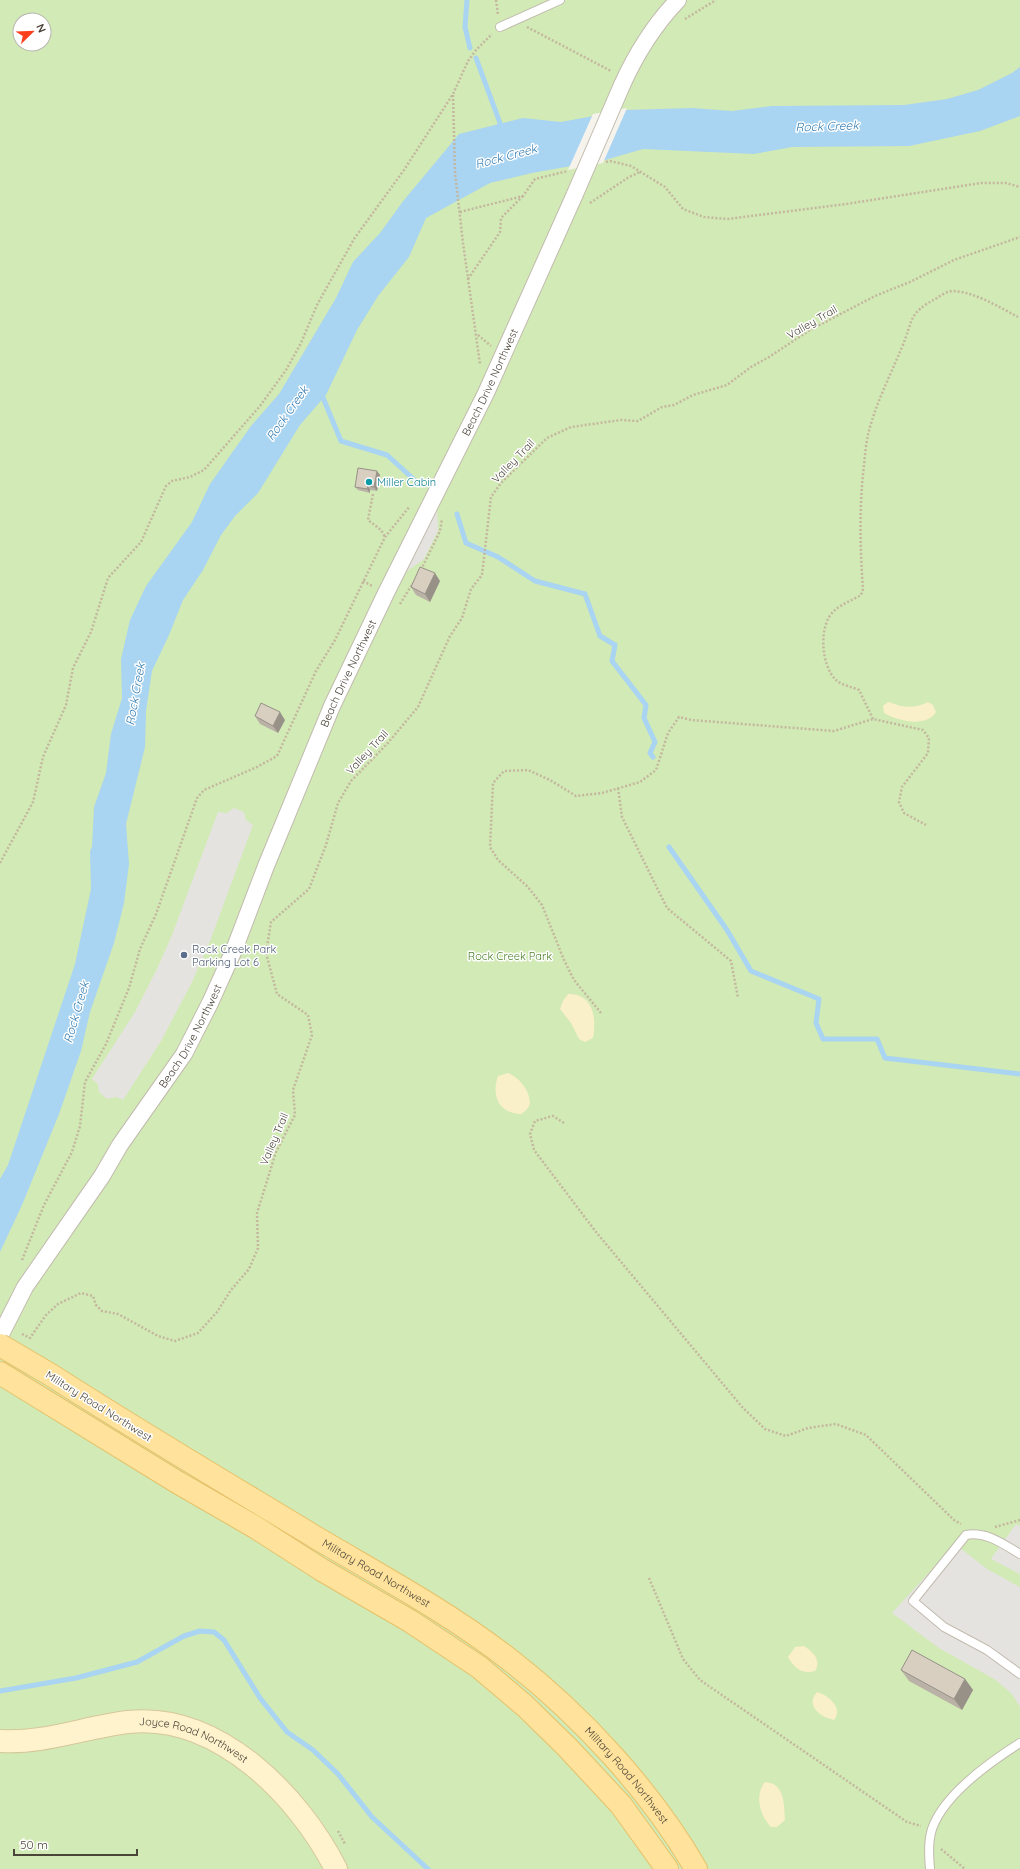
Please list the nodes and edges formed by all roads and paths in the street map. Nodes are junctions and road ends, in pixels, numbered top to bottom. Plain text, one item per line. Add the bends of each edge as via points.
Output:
1 (560, 0) edge
2 (678, 0) edge
3 (716, 0) edge
4 (514, 21) junction
5 (682, 21) dead end
6 (500, 27) joint
7 (618, 79) junction
8 (453, 94) junction
9 (604, 163) dead end
10 (570, 170) dead end
11 (640, 172) junction
12 (1020, 187) edge
13 (523, 196) junction
14 (574, 197) junction
15 (460, 212) junction
16 (1020, 237) edge
17 (468, 279) junction
18 (1018, 317) dead end
19 (486, 393) junction
20 (373, 494) dead end
21 (414, 501) dead end
22 (384, 537) junction
23 (873, 719) junction
24 (618, 788) junction
25 (926, 825) dead end
26 (0, 863) edge
27 (738, 998) dead end
28 (601, 1013) dead end
29 (564, 1123) dead end
30 (21, 1263) dead end
31 (2, 1336) edge
32 (0, 1373) edge
33 (954, 1520) dead end
34 (1020, 1554) edge
35 (649, 1578) dead end
36 (1020, 1674) edge
37 (0, 1741) edge
38 (1020, 1743) edge
39 (932, 1830) junction
40 (336, 1869) edge
41 (667, 1869) edge
42 (696, 1869) edge
43 (930, 1869) edge
44 (965, 1869) edge

1 - 4 lane
2 - 7 street, Beach Drive Northwest via 666,12
3 - 5 path
4 - 6 lane
4 - 7 path
6 - 8 path via 468,61
7 - 14 street, Beach Drive Northwest, bridge
8 - 15 path via 455,173
8 - 26 path via 404,170 354,239 317,305 301,342 260,406 204,470 190,477 172,481 166,486 141,542 108,578 91,632 73,668 66,706 43,758 33,802
9 - 11 path via 632,166
10 - 13 path via 535,179
11 - 12 path via 665,187 683,209 704,217 727,219 981,183 1006,183
11 - 14 path via 586,205
13 - 15 path
13 - 17 path via 501,218 500,232
14 - 19 street, Beach Drive Northwest
15 - 17 path
16 - 31 path, Valley Trail via 954,260 875,296 810,330 727,385 662,407 638,421 622,420 571,427 547,438 501,482 491,497 482,575 471,589 462,618 450,636 418,707 351,781 338,803 326,845 309,889 271,922 266,953 276,994 308,1015 312,1035 293,1090 295,1115 276,1152 257,1213 258,1248 249,1269 198,1333 175,1341 158,1336 118,1314 102,1311 96,1305 93,1296 81,1293 58,1304 46,1315 30,1338
17 - 19 path
18 - 23 path via 985,300 962,293 952,291 941,296 921,307 911,319 903,346 886,382 868,435 862,483 860,519 863,589 861,596 835,610 829,617 822,637 832,675 837,682 859,690
19 - 31 street, Beach Drive Northwest via 332,706 234,950 184,1054 25,1286
20 - 22 path via 368,520 381,530
21 - 22 path
22 - 30 path via 335,640 316,670 277,756 204,790 197,798 156,914 140,949 129,988 106,1044 85,1082 80,1126 72,1152 44,1205
23 - 24 path via 834,731 679,717 668,733 656,770 640,782
23 - 25 path via 923,730 929,738 928,754 902,787 899,802 904,813
24 - 27 path via 622,817 667,908 731,961
24 - 28 path via 576,796 528,770 504,771 493,783 490,847 498,860 528,887 542,905 574,980
29 - 33 path via 553,1116 535,1121 530,1134 534,1150 596,1232 743,1408 764,1428 786,1436 808,1428 836,1424 866,1435
31 - 42 main road, Military Road Northwest, bridge via 51,1375 145,1436 422,1601 509,1659 540,1684 606,1748 666,1824
32 - 41 main road, Military Road Northwest via 410,1622 479,1667 525,1706 621,1805
34 - 36 lane via 977,1532 966,1534 913,1600 944,1627 986,1650
35 - 39 path via 683,1659 700,1680 907,1822
37 - 40 street, Joyce Road Northwest via 35,1739 130,1722 158,1722 194,1730 242,1758 279,1790 308,1824
38 - 39 lane via 953,1796 940,1812
39 - 43 lane via 928,1854
39 - 44 path via 939,1848

